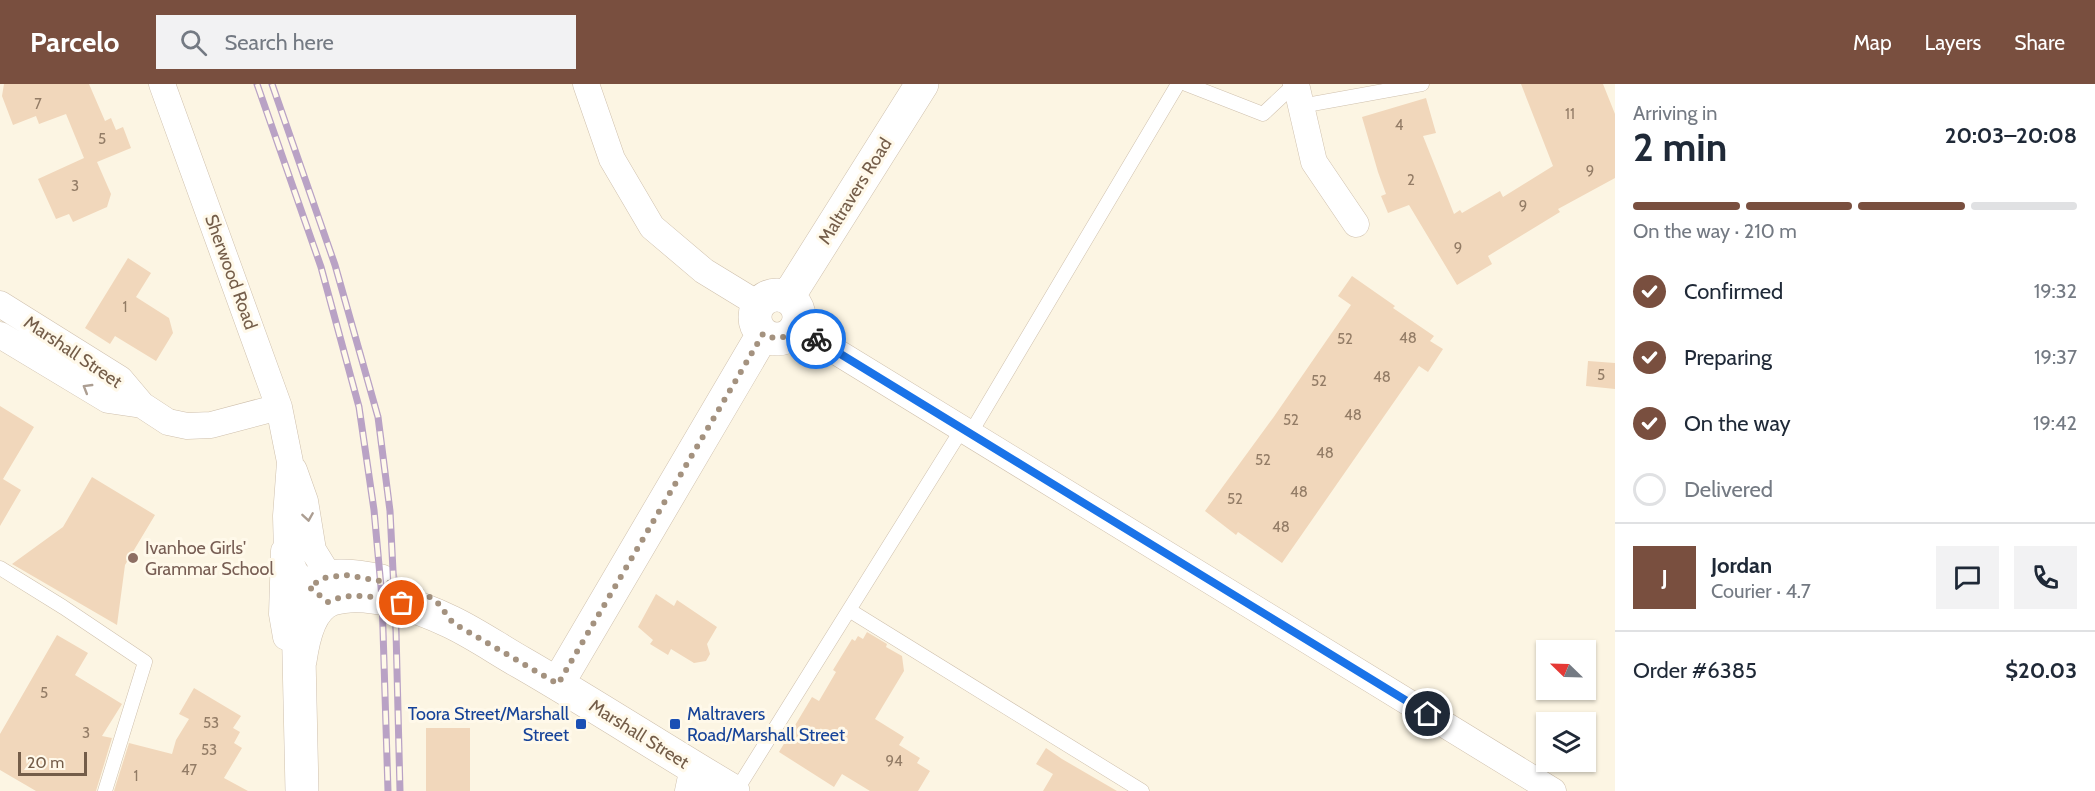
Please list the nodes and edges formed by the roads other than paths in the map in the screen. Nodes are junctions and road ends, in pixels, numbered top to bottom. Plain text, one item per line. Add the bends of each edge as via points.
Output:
1 (162, 84) edge
2 (586, 84) edge
3 (922, 84) edge
4 (1178, 84) edge
5 (1186, 84) edge
6 (1422, 84) edge
7 (1297, 91) edge
8 (1356, 224) dead end
9 (0, 304) edge
10 (777, 316) junction
11 (0, 335) edge
12 (142, 405) junction
13 (279, 407) junction
14 (966, 431) junction
15 (290, 462) junction
16 (286, 528) junction
17 (0, 568) edge
18 (322, 588) junction
19 (849, 610) junction
20 (300, 672) junction
21 (558, 684) junction
22 (690, 779) edge
23 (1548, 790) edge
24 (105, 791) edge
25 (302, 791) edge
26 (734, 791) edge
27 (1142, 791) edge

1 - 13 street, Sherwood Road
2 - 10 street via 612,159 652,227 704,271
3 - 10 street, Maltravers Road
4 - 14 lane
5 - 7 lane via 1263,114
6 - 7 lane
7 - 8 street via 1314,162
9 - 12 street, Marshall Street via 120,379
10 - 14 street
10 - 21 street, Maltravers Road
12 -> 11 street, Marshall Street via 108,400
12 - 13 street, Marshall Street via 168,422 187,426 218,424
13 - 15 street, Sherwood Road
14 - 19 lane
14 - 23 street
15 - 16 street, Sherwood Road
15 -> 18 street, Sherwood Road via 305,501
16 - 18 street, Sherwood Road via 287,557 295,572
16 - 20 street via 283,622
17 - 24 lane via 145,662
18 - 20 street via 300,598
18 - 21 street, Marshall Street via 340,598 382,598 402,603 453,623
19 - 26 lane
19 - 27 lane
20 - 25 street
21 - 22 street, Marshall Street
22 - 26 street, Marshall Street

